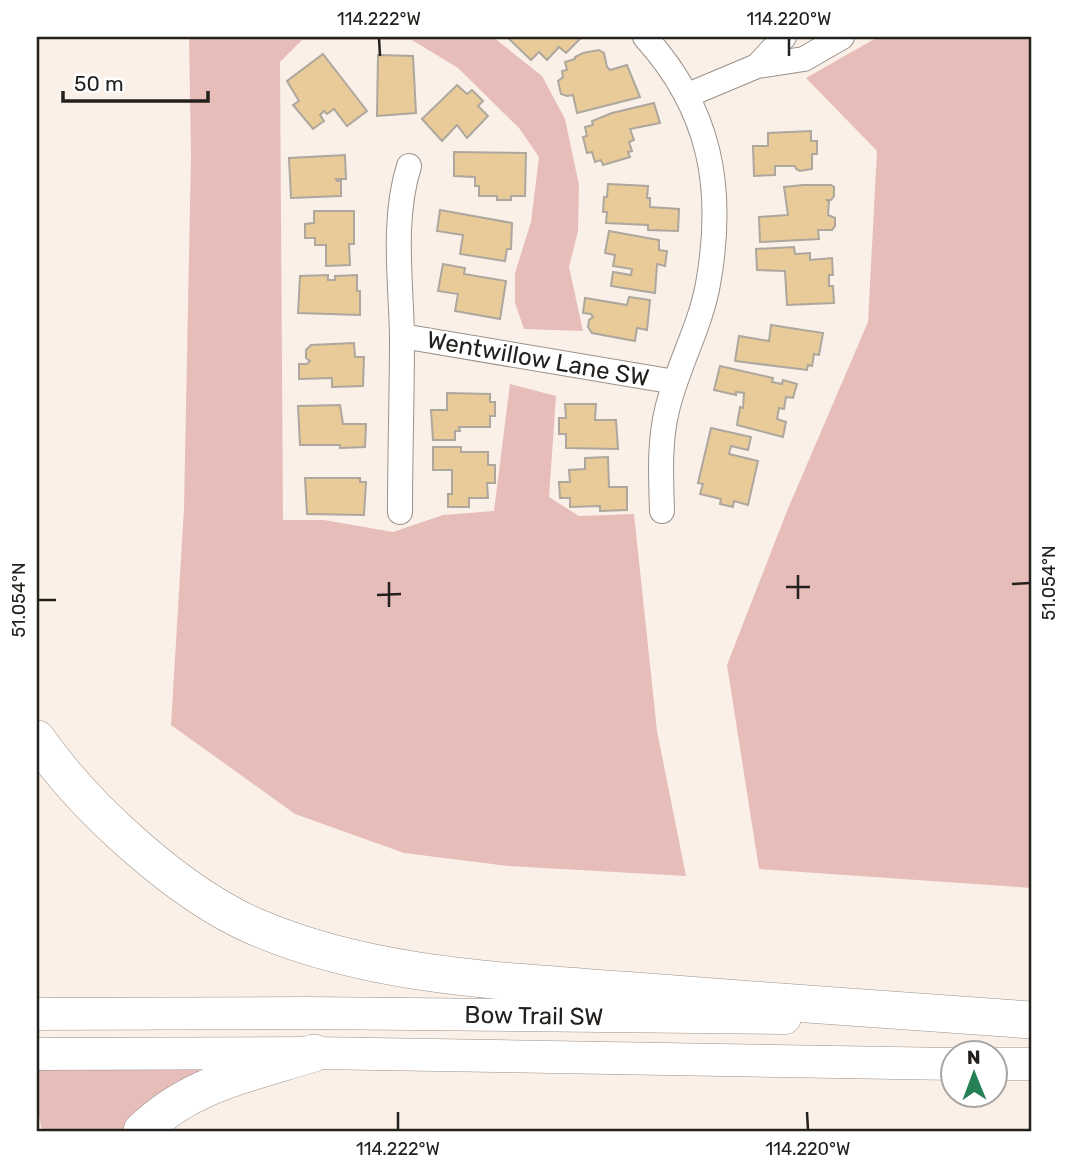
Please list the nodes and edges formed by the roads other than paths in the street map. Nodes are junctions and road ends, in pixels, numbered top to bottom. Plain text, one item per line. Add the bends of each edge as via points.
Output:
1 (645, 37) edge
2 (785, 37) edge
3 (842, 37) edge
4 (757, 66) junction
5 (688, 94) junction
6 (409, 166) dead end
7 (402, 336) junction
8 (675, 382) junction
9 (662, 511) dead end
10 (400, 512) dead end
11 (37, 738) edge
12 (37, 1014) edge
13 (1031, 1020) edge
14 (314, 1053) junction
15 (37, 1054) edge
16 (939, 1064) edge
17 (1009, 1064) edge
18 (1031, 1064) edge
19 (142, 1131) edge

1 - 5 street, Wentwillow Lane SW
2 - 4 street
3 - 4 street via 804,59
4 - 5 street
5 - 8 street, Wentwillow Lane SW via 706,139 714,232 708,285
6 - 7 street, Wentwillow Lane SW via 402,187 399,245
7 - 8 street, Wentwillow Lane SW
7 - 10 street, Wentwillow Lane SW
8 - 9 street, Wentwillow Lane SW via 662,441
11 - 13 highway via 88,801 210,903 255,927 354,958 480,979
12 - 13 main road, Bow Trail SW
14 - 15 main road, Bow Trail SW
14 - 16 main road, Bow Trail SW
14 - 19 highway via 183,1098
17 - 18 main road

